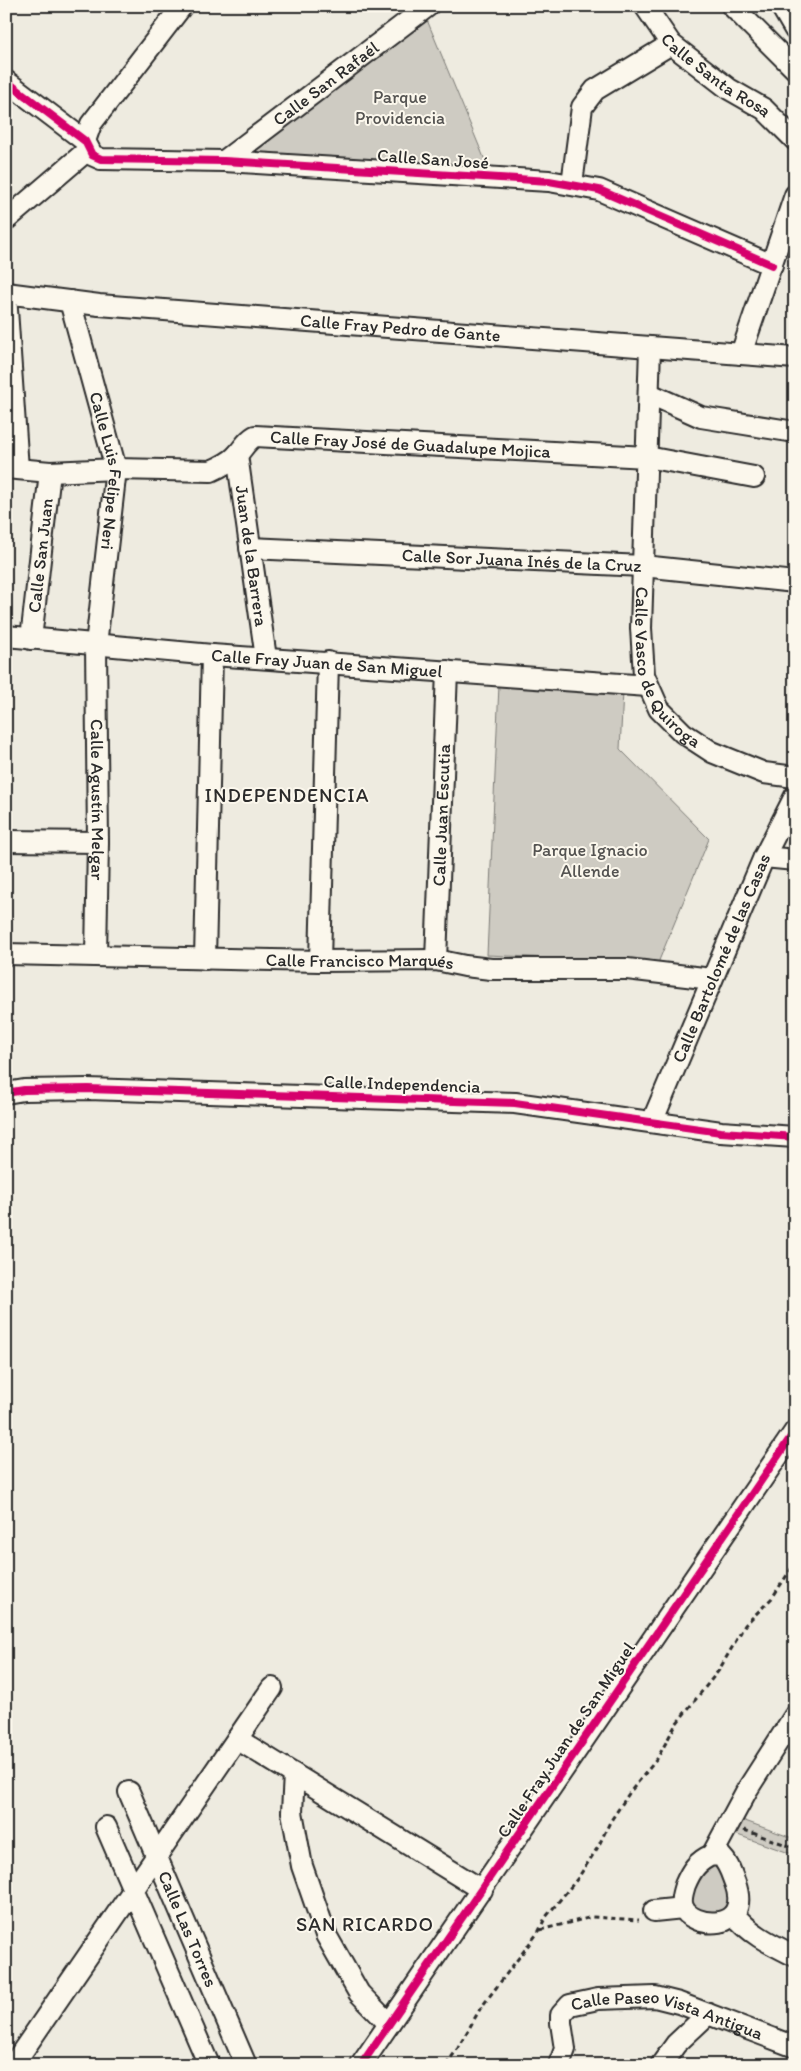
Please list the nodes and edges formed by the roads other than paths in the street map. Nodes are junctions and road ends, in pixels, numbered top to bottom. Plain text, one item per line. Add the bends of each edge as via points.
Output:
1 (182, 6) edge
2 (428, 6) edge
3 (645, 6) edge
4 (732, 6) edge
5 (781, 6) edge
6 (795, 30) edge
7 (671, 44) junction
8 (795, 69) edge
9 (6, 81) edge
10 (795, 140) edge
11 (87, 145) junction
12 (224, 161) junction
13 (572, 184) junction
14 (795, 195) edge
15 (6, 220) edge
16 (772, 265) junction
17 (6, 294) edge
18 (70, 301) junction
19 (7, 327) edge
20 (650, 348) junction
21 (740, 354) junction
22 (795, 358) edge
23 (650, 394) junction
24 (795, 432) edge
25 (237, 455) junction
26 (647, 457) junction
27 (12, 469) edge
28 (116, 469) junction
29 (50, 472) junction
30 (754, 477) dead end
31 (250, 548) junction
32 (643, 566) junction
33 (795, 582) edge
34 (6, 636) edge
35 (31, 639) junction
36 (96, 645) junction
37 (212, 656) junction
38 (266, 658) junction
39 (328, 662) junction
40 (447, 671) junction
41 (648, 686) junction
42 (795, 777) edge
43 (795, 796) edge
44 (6, 840) edge
45 (98, 842) junction
46 (764, 858) junction
47 (795, 860) edge
48 (6, 954) edge
49 (96, 956) junction
50 (205, 959) junction
51 (436, 960) junction
52 (320, 961) junction
53 (712, 980) junction
54 (6, 1093) edge
55 (652, 1122) junction
56 (795, 1137) edge
57 (795, 1431) edge
58 (272, 1688) dead end
59 (795, 1715) edge
60 (237, 1739) junction
61 (294, 1774) junction
62 (129, 1792) dead end
63 (106, 1827) dead end
64 (712, 1855) junction
65 (156, 1857) junction
66 (134, 1890) junction
67 (482, 1890) junction
68 (683, 1908) junction
69 (654, 1911) road end
70 (734, 1914) junction
71 (795, 1956) edge
72 (708, 2014) junction
73 (389, 2024) junction
74 (795, 2047) edge
75 (13, 2065) edge
76 (209, 2065) edge
77 (246, 2065) edge
78 (361, 2065) edge
79 (559, 2065) edge
80 (661, 2065) edge

1 - 11 street via 91,124
2 - 12 street, Calle San Rafaél
3 - 7 street, Calle Santa Rosa
4 - 8 street
5 - 6 street
7 - 10 street, Calle Santa Rosa via 729,89 764,109
7 - 13 street via 595,90 582,107
9 - 11 street, Calle San José
11 - 12 street, Calle San José via 92,155 101,159
11 - 15 street
12 - 13 street, Calle San José
13 - 16 street, Calle San José via 599,190
14 - 16 street
16 - 21 street
17 - 18 street, Calle Fray Pedro de Gante
17 - 19 street
18 - 20 street, Calle Fray Pedro de Gante
18 - 28 street, Calle Luis Felipe Neri
19 - 27 street
20 - 21 street, Calle Fray Pedro de Gante
20 - 23 street, Calle Vasco de Quiroga
21 - 22 street, Calle Fray Pedro de Gante
23 - 24 street via 701,417
23 - 26 street, Calle Vasco de Quiroga
25 - 26 street, Calle Fray José de Guadalupe Mojica via 247,440 255,436
25 - 28 street, Calle Fray José de Guadalupe Mojica via 211,470
25 - 31 street, Juan de la Barrera
26 - 30 street, Calle Fray José de Guadalupe Mojica
26 - 32 street, Calle Vasco de Quiroga
27 - 29 street, Calle Fray José de Guadalupe Mojica
28 - 29 street, Calle Fray José de Guadalupe Mojica
28 - 36 street, Calle Luis Felipe Neri
29 - 35 street, Calle San Juan
31 - 32 street, Calle Sor Juana Inés de la Cruz
31 - 38 street, Juan de la Barrera
32 - 33 street, Calle Sor Juana Inés de la Cruz
32 - 41 street, Calle Vasco de Quiroga via 640,628
34 - 35 street, Calle Fray Juan de San Miguel
35 - 36 street, Calle Fray Juan de San Miguel
36 - 37 street, Calle Fray Juan de San Miguel
36 - 45 street, Calle Agustín Melgar
37 - 38 street, Calle Fray Juan de San Miguel
37 - 50 street
38 - 39 street, Calle Fray Juan de San Miguel
39 - 40 street, Calle Fray Juan de San Miguel
39 - 52 street
40 - 41 street, Calle Fray Juan de San Miguel
40 - 51 street, Calle Juan Escutia
41 - 42 street, Calle Vasco de Quiroga via 659,709 683,734 712,752 764,773
43 - 46 street, Calle Bartolomé de las Casas
44 - 45 street
45 - 49 street, Calle Agustín Melgar
46 - 47 street
46 - 53 street, Calle Bartolomé de las Casas
48 - 49 street, Calle Francisco Marqués
49 - 50 street, Calle Francisco Marqués
50 - 52 street, Calle Francisco Marqués
51 - 52 street, Calle Francisco Marqués
51 - 53 street, Calle Francisco Marqués via 491,968 627,969
53 - 55 street, Calle Bartolomé de las Casas
54 - 55 street, Calle Independencia via 88,1089 515,1103
55 - 56 street, Calle Independencia via 721,1132
57 - 67 street, Calle Fray Juan de San Miguel
58 - 60 street
59 - 64 street via 747,1790
60 - 61 street
60 - 65 street
61 - 67 street
61 - 73 street via 292,1812 302,1866 326,1935 359,1992
62 - 65 street, Calle Las Torres
63 - 66 street, Calle Las Torres
64 - 68 street via 703,1858 691,1871 682,1894
64 - 70 street via 721,1856 728,1863 738,1892 738,1906
65 - 66 street
65 - 77 street, Calle Las Torres
66 - 75 street
66 - 76 street, Calle Las Torres
67 - 73 street, Calle Fray Juan de San Miguel
68 - 69 street
68 - 70 street via 690,1916 714,1923 724,1922
70 - 71 street via 741,1924
72 - 74 street, Calle Paseo Vista Antigua
72 - 79 street, Calle Paseo Vista Antigua via 655,1997 598,1999 570,2004 562,2015 565,2049
72 - 80 street via 676,2044
73 - 78 street, Calle Fray Juan de San Miguel

